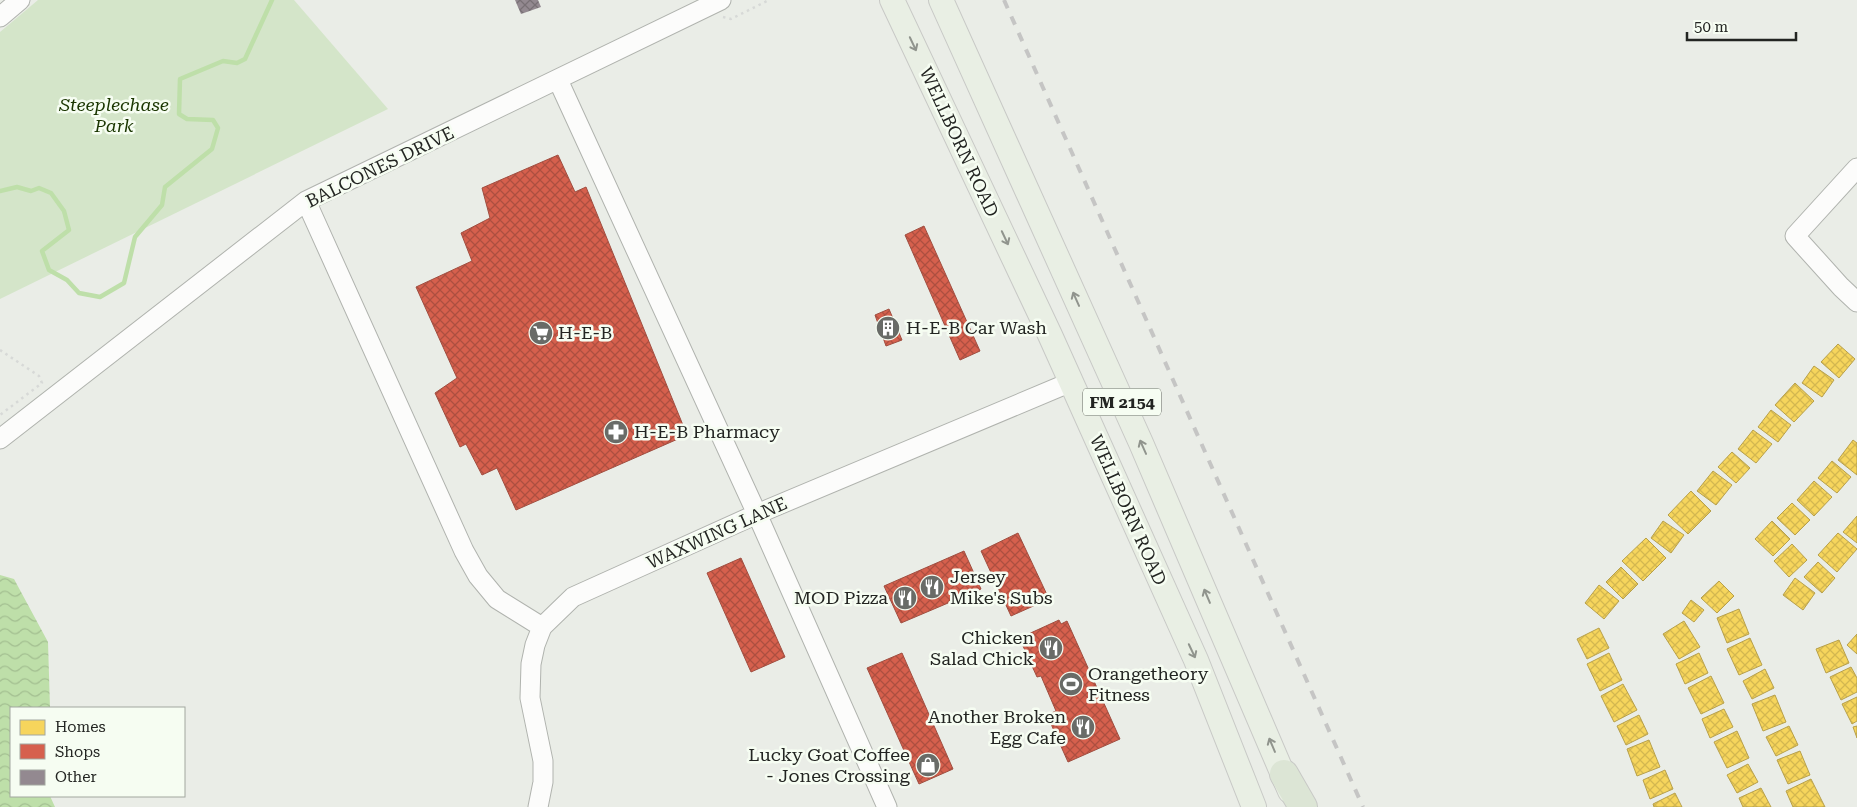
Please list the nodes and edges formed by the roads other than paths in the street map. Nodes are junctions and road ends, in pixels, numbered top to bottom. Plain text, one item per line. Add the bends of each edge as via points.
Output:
1 (20, 0) edge
2 (720, 0) edge
3 (892, 0) edge
4 (941, 0) edge
5 (0, 17) edge
6 (558, 80) junction
7 (1856, 170) edge
8 (306, 201) junction
9 (1857, 302) edge
10 (1071, 382) junction
11 (0, 439) edge
12 (757, 514) junction
13 (542, 627) junction
14 (1284, 774) junction
15 (538, 807) edge
16 (887, 807) edge
17 (1254, 807) edge
18 (1296, 807) edge
19 (1302, 807) edge

1 - 5 street
2 - 6 street, BALCONES DRIVE
3 -> 10 main road, WELLBORN ROAD / FM 2154
14 -> 4 main road, FM 2154 via 1141,443
6 - 8 street, BALCONES DRIVE
6 - 12 street
7 - 9 street via 1795,236
8 - 11 street, BALCONES DRIVE
8 - 13 street via 464,551 478,576 497,599
10 - 12 street, WAXWING LANE
10 -> 17 main road, WELLBORN ROAD / FM 2154 via 1196,660
12 - 13 street, WAXWING LANE via 573,597
12 - 16 street
13 - 15 street, WAXWING LANE via 531,664 530,698 543,761
14 - 18 main road, FM 2154
14 - 19 highway

